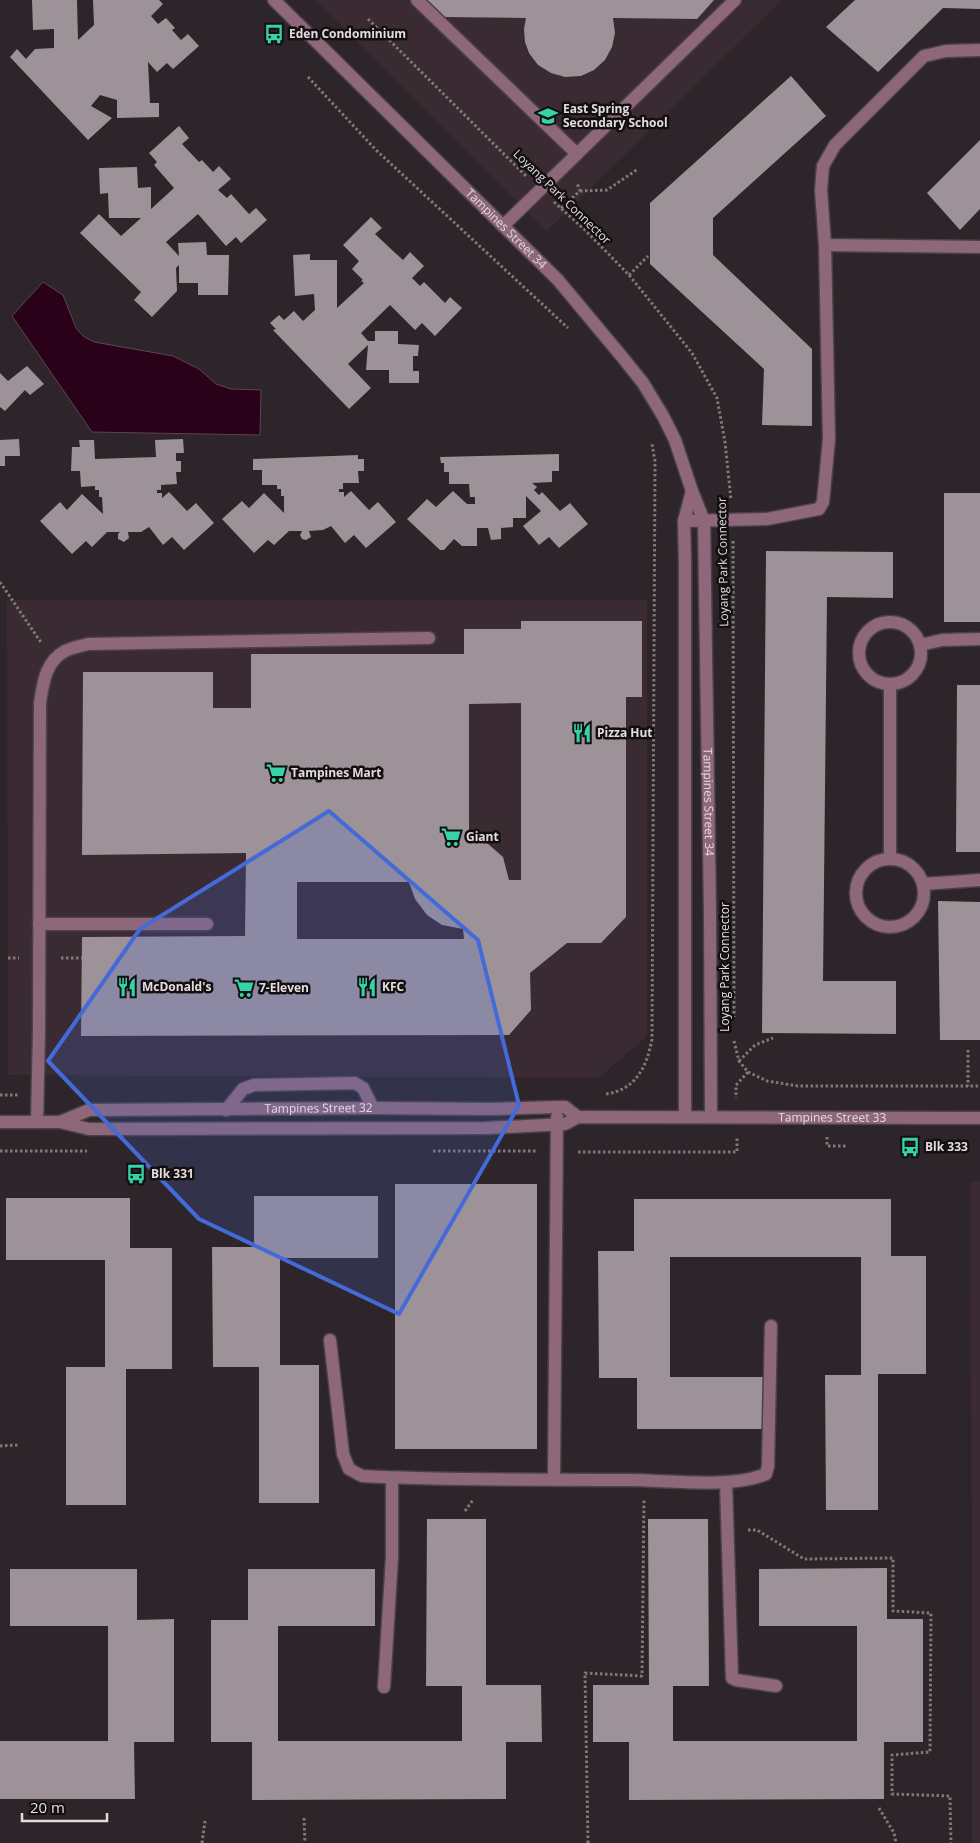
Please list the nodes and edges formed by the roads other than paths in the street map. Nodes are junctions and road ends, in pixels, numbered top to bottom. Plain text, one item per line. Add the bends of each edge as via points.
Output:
1 (274, 0) edge
2 (417, 0) edge
3 (735, 0) edge
4 (980, 50) edge
5 (577, 154) junction
6 (503, 226) junction
7 (825, 245) junction
8 (980, 247) edge
9 (692, 492) junction
10 (684, 521) junction
11 (704, 521) junction
12 (685, 628) junction
13 (706, 628) junction
14 (429, 638) dead end
15 (980, 640) edge
16 (920, 645) junction
17 (890, 684) junction
18 (707, 740) junction
19 (685, 742) junction
20 (890, 859) junction
21 (980, 880) edge
22 (923, 884) junction
23 (39, 924) junction
24 (207, 924) dead end
25 (557, 1107) junction
26 (374, 1108) junction
27 (226, 1110) junction
28 (578, 1116) junction
29 (685, 1116) junction
30 (711, 1116) junction
31 (980, 1118) edge
32 (0, 1122) edge
33 (37, 1122) junction
34 (60, 1122) junction
35 (557, 1124) junction
36 (771, 1326) dead end
37 (330, 1340) dead end
38 (392, 1478) junction
39 (554, 1479) junction
40 (726, 1482) junction
41 (384, 1686) dead end
42 (776, 1686) dead end

1 - 6 street, Tampines Street 34
2 - 5 street
3 - 5 street
4 - 7 street via 946,51 924,56 835,145 823,166
5 - 6 street
6 - 9 street, Tampines Street 34 via 558,280 643,383 674,440
7 - 8 street
7 - 11 street via 829,439 823,502 819,509 768,519
9 - 10 street, Tampines Street 34
9 - 11 street, Tampines Street 34
10 - 11 street
10 - 12 street, Tampines Street 34
11 - 13 street, Tampines Street 34
12 - 13 street
12 - 19 street, Tampines Street 34
13 - 18 street, Tampines Street 34
14 - 23 street via 103,643 64,652 44,676 40,704
15 - 16 street via 942,640
16 - 17 street via 922,656 918,667 911,676
16 - 17 street via 907,627 896,623 885,623 866,634 859,656 863,667 869,676
17 - 20 street
18 - 19 street
18 - 30 street, Tampines Street 34
19 - 29 street, Tampines Street 34
20 - 22 street via 911,866
20 - 22 street via 868,868 860,877 857,900 869,921 892,927 914,918 921,908
21 - 22 street
23 - 24 street
23 - 33 street
25 - 26 street, Tampines Street 32 via 490,1110
25 - 28 street, Tampines Street 32 via 564,1107
25 - 35 street
26 - 27 street, Tampines Street 32
26 - 27 street via 363,1088 356,1083 254,1086 243,1089
27 - 34 street, Tampines Street 32 via 89,1110
28 - 29 street, Tampines Street 32
28 - 35 street, Tampines Street 32 via 565,1124
29 - 30 street, Tampines Street 33
30 - 31 street, Tampines Street 33
32 - 33 street, Tampines Street 32
33 - 34 street, Tampines Street 32
34 - 35 street, Tampines Street 32 via 89,1129 486,1128
35 - 39 street
36 - 40 street via 766,1474
37 - 38 street via 343,1454 349,1469 362,1476
38 - 39 street
38 - 41 street via 392,1558
39 - 40 street
40 - 42 street via 732,1678

